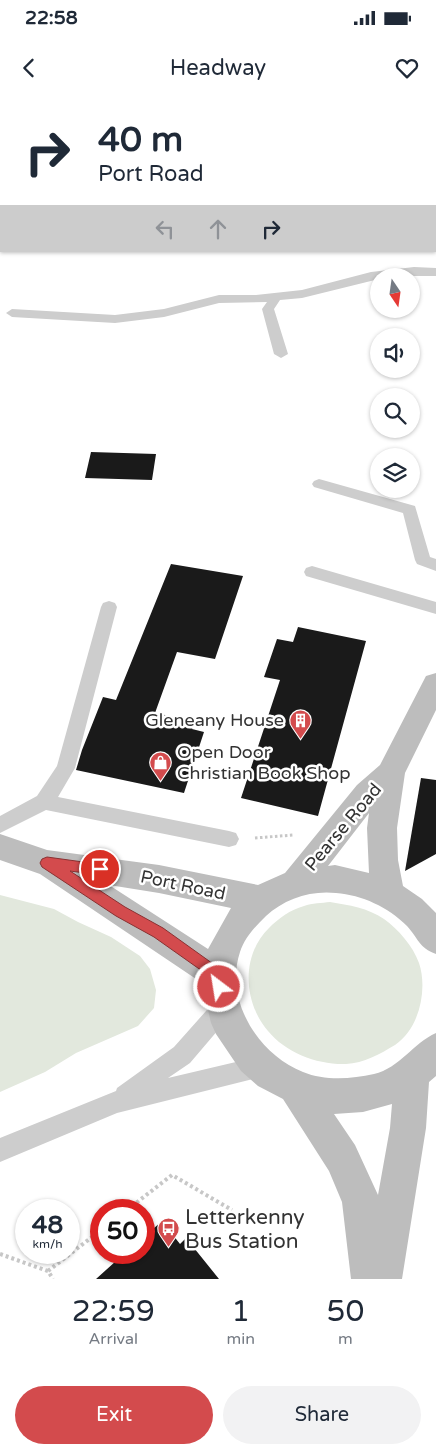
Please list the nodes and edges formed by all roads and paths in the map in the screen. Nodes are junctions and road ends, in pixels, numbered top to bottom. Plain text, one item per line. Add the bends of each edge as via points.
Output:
1 (436, 272) edge
2 (276, 297) junction
3 (12, 313) dead end
4 (281, 354) dead end
5 (319, 484) dead end
6 (436, 564) edge
7 (312, 572) dead end
8 (109, 607) dead end
9 (436, 608) edge
10 (436, 682) edge
11 (390, 773) junction
12 (44, 802) junction
13 (0, 825) edge
14 (337, 832) junction
15 (229, 839) joint
16 (0, 847) edge
17 (47, 863) junction
18 (296, 883) junction
19 (388, 894) junction
20 (260, 900) junction
21 (436, 939) edge
22 (218, 975) junction
23 (222, 1009) junction
24 (424, 1063) edge
25 (261, 1067) junction
26 (296, 1088) junction
27 (117, 1102) junction
28 (0, 1150) edge
29 (142, 1199) edge
30 (232, 1210) dead end
31 (90, 1239) edge
32 (0, 1254) edge
33 (48, 1271) junction
34 (53, 1279) edge
35 (371, 1279) edge
36 (382, 1279) edge

1 - 2 lane via 371,276 302,294
2 - 3 lane via 219,299 164,313 114,319
2 - 4 lane via 268,309
5 - 6 lane via 410,510 423,560
7 - 9 lane
8 - 12 lane via 66,768
10 - 11 main road
11 - 14 main road, Pearse Road via 367,794
11 - 19 main road, Pearse Road via 382,828
12 - 13 lane
12 - 15 lane
14 - 15 path
14 - 18 main road, Pearse Road
16 - 17 main road, Port Road
17 - 20 main road, Port Road via 151,877
17 - 22 main road, Port Road via 159,933
18 - 19 main road via 340,879
18 - 20 main road
19 - 21 main road via 410,908
20 - 22 main road via 243,915 229,935
22 - 23 main road
23 - 25 main road via 241,1046
23 - 27 lane via 182,1054
24 - 26 main road via 391,1087 368,1094 333,1096
24 - 36 main road via 408,1128
25 - 26 main road
25 - 27 lane
26 - 35 main road via 342,1158 361,1201
27 - 28 lane
29 - 30 path via 172,1176
31 - 33 path
32 - 33 path
33 - 34 path

